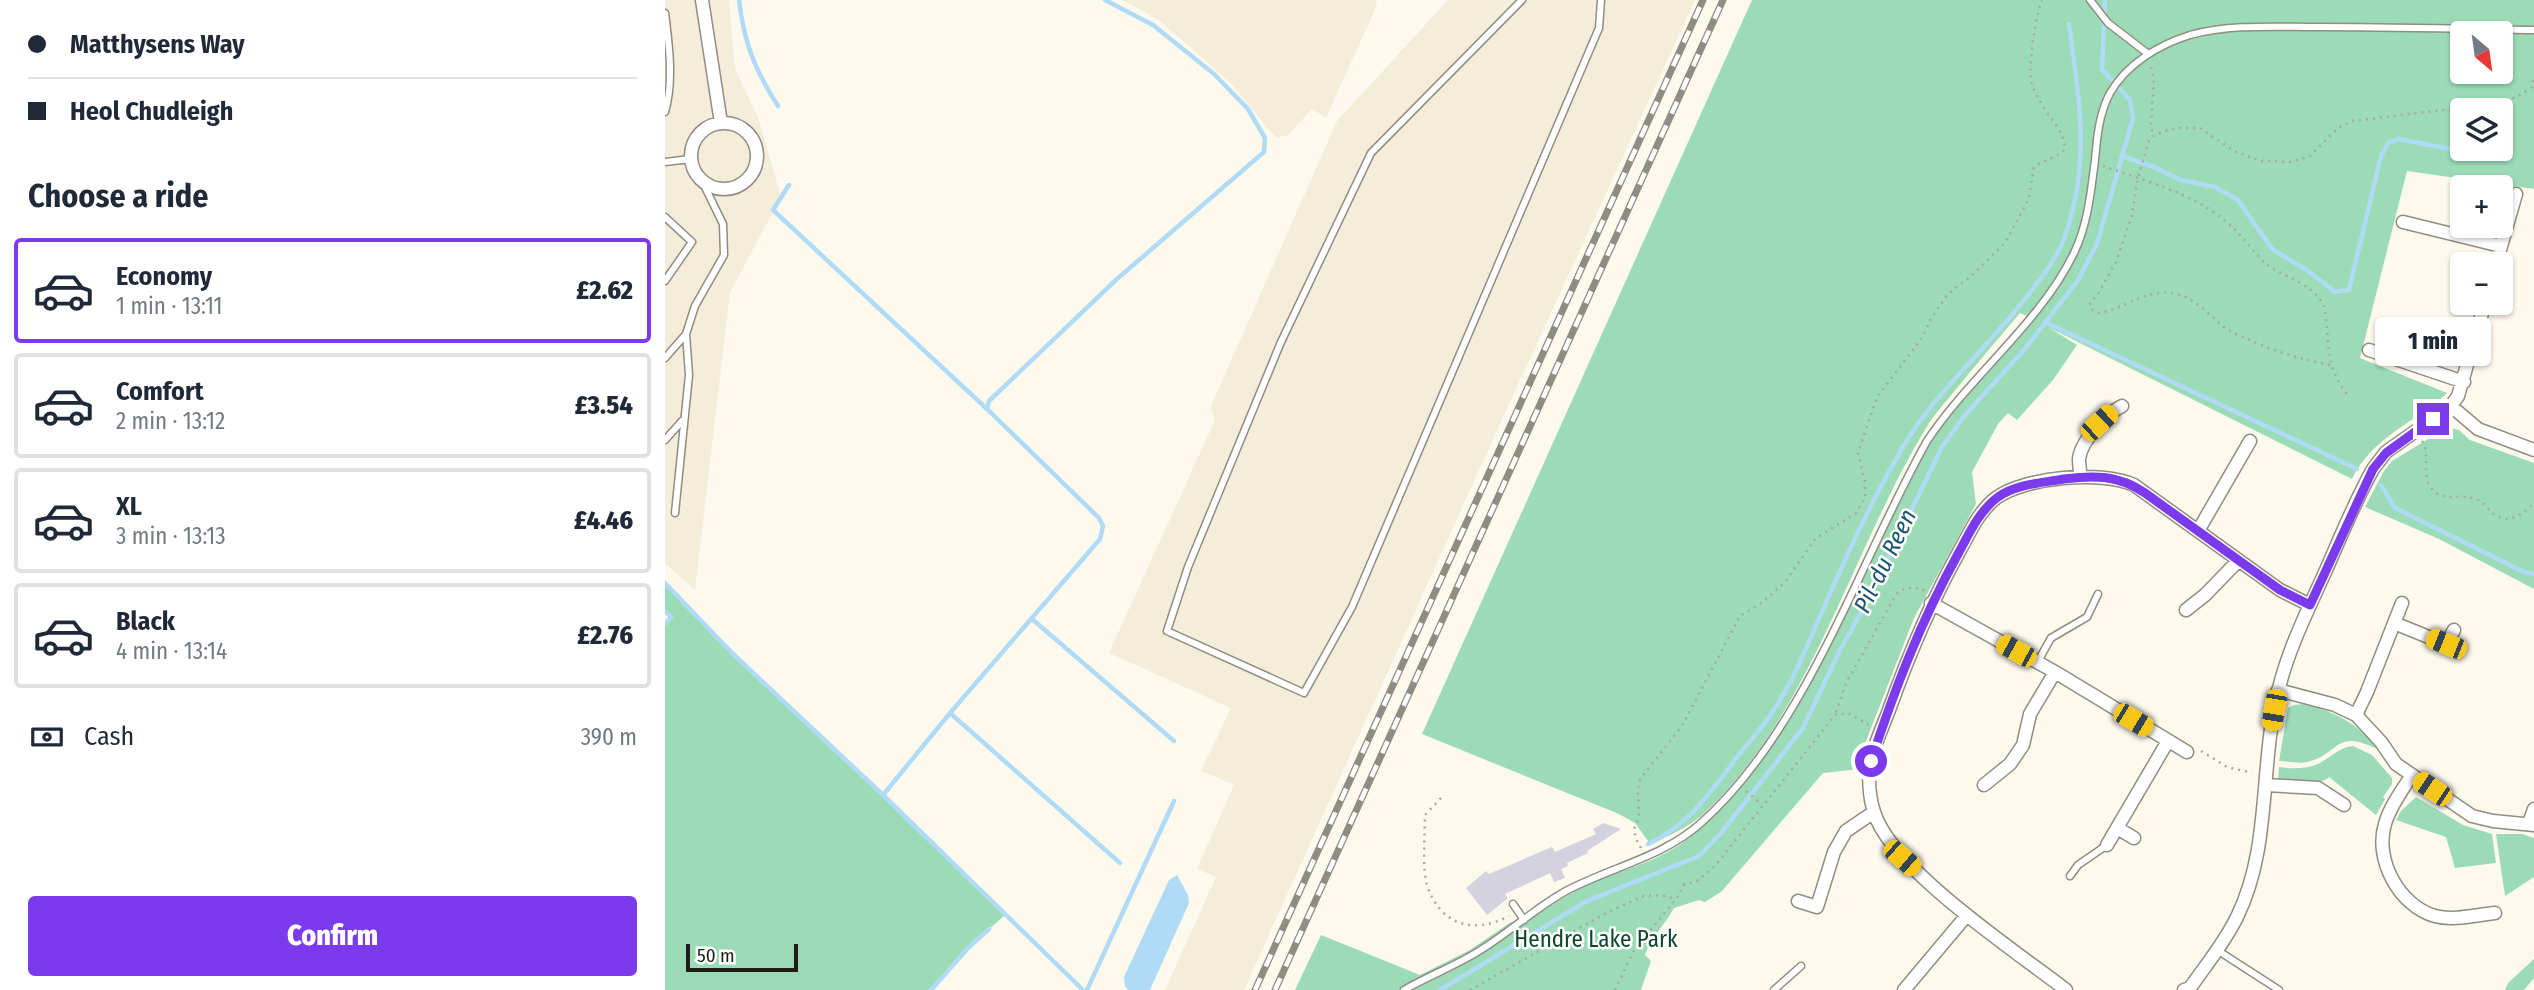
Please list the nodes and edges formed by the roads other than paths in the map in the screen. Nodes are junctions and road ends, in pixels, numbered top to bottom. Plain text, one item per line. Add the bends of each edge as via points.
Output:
1 (702, 0) edge
2 (1522, 0) edge
3 (1601, 0) edge
4 (2090, 0) edge
5 (665, 13) edge
6 (2534, 30) edge
7 (2147, 53) junction
8 (665, 112) edge
9 (720, 122) junction
10 (691, 159) junction
11 (665, 162) edge
12 (702, 181) junction
13 (2516, 194) dead end
14 (665, 217) edge
15 (2403, 222) dead end
16 (2501, 246) junction
17 (2499, 252) edge
18 (665, 281) edge
19 (2483, 315) edge
20 (686, 334) junction
21 (2369, 351) dead end
22 (665, 358) edge
23 (2464, 382) junction
24 (2122, 406) dead end
25 (2451, 406) junction
26 (683, 420) junction
27 (665, 440) edge
28 (2250, 441) dead end
29 (2534, 450) edge
30 (2081, 477) junction
31 (675, 513) dead end
32 (2198, 531) junction
33 (2238, 561) junction
34 (2098, 594) dead end
35 (1933, 599) junction
36 (2402, 603) dead end
37 (2310, 605) junction
38 (2186, 610) dead end
39 (2394, 623) junction
40 (2454, 629) dead end
41 (2037, 663) junction
42 (2055, 673) junction
43 (2278, 690) junction
44 (2356, 715) junction
45 (2168, 741) junction
46 (2187, 752) road end
47 (1999, 773) junction
48 (2411, 776) junction
49 (2267, 779) junction
50 (1984, 785) dead end
51 (2009, 785) dead end
52 (2344, 805) dead end
53 (2534, 809) edge
54 (1874, 812) junction
55 (2531, 824) edge
56 (2117, 828) junction
57 (2134, 838) dead end
58 (2107, 845) joint
59 (2070, 876) dead end
60 (1798, 901) dead end
61 (1513, 904) dead end
62 (2495, 913) dead end
63 (1967, 915) junction
64 (1524, 920) junction
65 (2217, 950) junction
66 (1801, 966) dead end
67 (2188, 989) edge
68 (1403, 990) edge
69 (1775, 990) edge
70 (1904, 990) edge
71 (2066, 990) edge
72 (2279, 990) edge

1 - 9 street
2 - 3 lane via 1371,153 1281,342 1188,567 1167,631 1304,693 1352,607 1433,419 1599,28
4 - 7 lane via 2108,23
5 - 8 lane via 669,43
6 - 7 lane via 2237,27 2187,36
7 - 64 lane via 2111,92 2098,131 2089,205 2074,253 2031,315 1927,441 1828,641 1770,741 1701,823 1664,849 1564,892
9 - 10 street via 697,138
9 - 12 street via 737,125 751,135 757,162 752,175 735,187 715,188
10 - 11 lane
10 - 12 street
12 - 20 lane via 723,224 724,256 695,306
13 - 16 street
14 - 18 lane via 692,242
15 - 16 street
16 - 17 street
19 - 23 street
20 - 22 lane
20 - 26 lane via 689,375
21 - 23 street
23 - 25 street
24 - 30 street via 2099,423 2084,447 2079,457
25 - 29 street via 2478,429
25 - 37 street via 2386,453 2373,469
26 - 27 lane
26 - 31 lane
28 - 32 street
30 - 32 street via 2123,480
30 - 35 street via 2019,486 1995,499 1975,523
32 - 33 street
33 - 37 street
33 - 38 street
34 - 41 lane via 2087,617 2051,638
35 - 41 street
35 - 54 street via 1871,761
36 - 39 street
37 - 43 street
39 - 40 street via 2446,644
39 - 44 street
41 - 42 street
42 - 45 street
42 - 47 street via 2030,714 2023,745
43 - 44 street
43 - 49 street
44 - 48 street
45 - 46 street
45 - 56 street
47 - 50 street
47 - 51 street
48 - 55 street via 2472,816
48 - 62 street via 2383,832 2385,860 2400,891 2435,916
49 - 52 street via 2318,788
49 - 65 street via 2251,881
53 - 55 street
54 - 60 street via 1846,831 1834,852 1817,907
54 - 63 street via 1884,836 1902,858
56 - 57 street
56 - 58 street
58 - 59 lane
61 - 64 lane
63 - 70 street
63 - 71 street
64 - 68 lane via 1479,951
65 - 67 street
65 - 72 lane
66 - 69 lane

